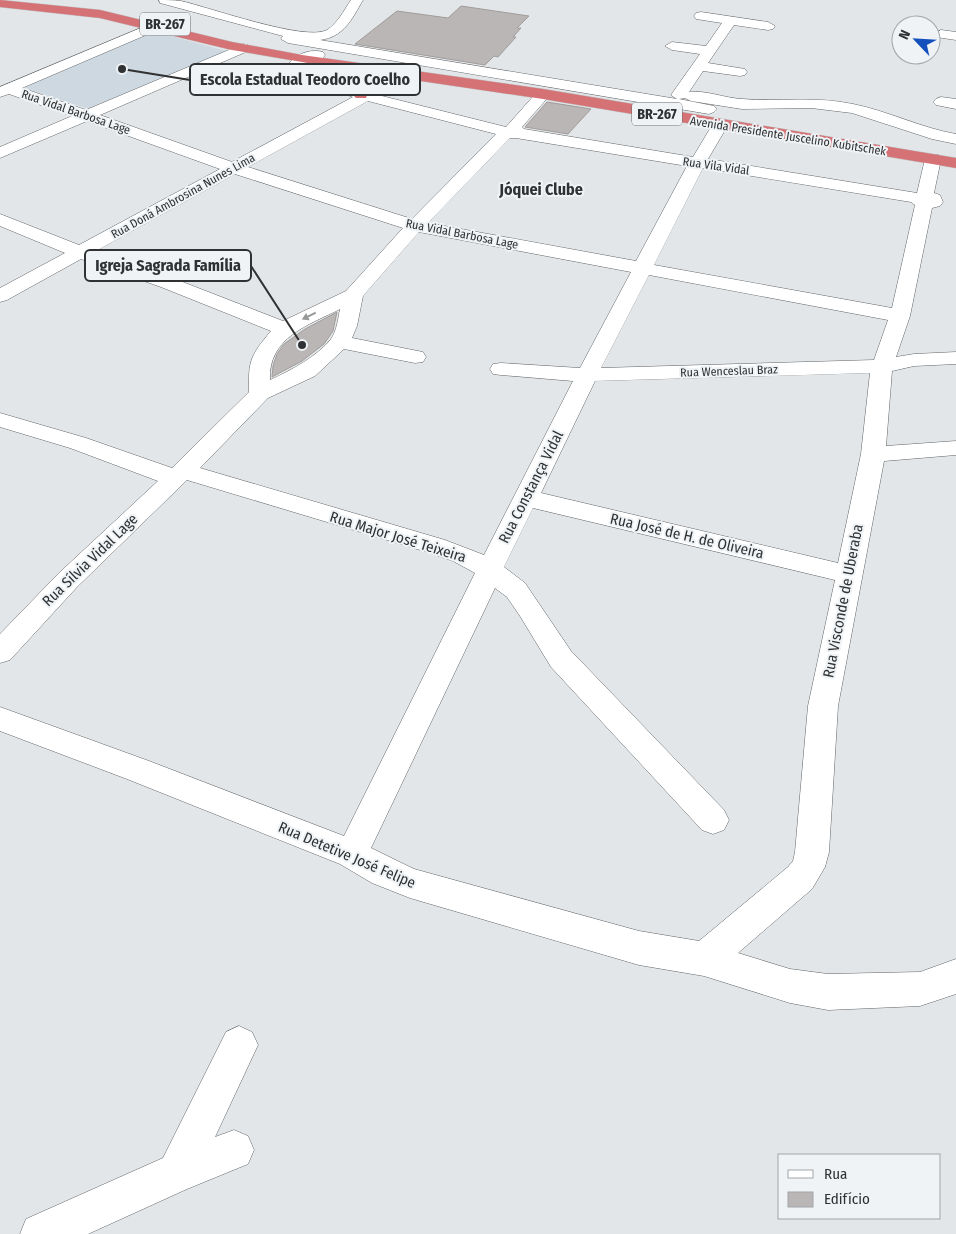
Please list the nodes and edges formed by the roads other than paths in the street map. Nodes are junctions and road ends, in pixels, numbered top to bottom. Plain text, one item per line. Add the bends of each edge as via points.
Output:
1 (11, 0) edge
2 (166, 0) edge
3 (357, 0) edge
4 (0, 3) edge
5 (701, 16) dead end
6 (155, 26) junction
7 (726, 28) junction
8 (766, 30) dead end
9 (298, 34) junction
10 (941, 34) dead end
11 (956, 36) edge
12 (740, 38) dead end
13 (672, 46) dead end
14 (243, 48) junction
15 (710, 51) junction
16 (300, 55) junction
17 (318, 55) joint
18 (700, 66) junction
19 (395, 72) junction
20 (740, 72) dead end
21 (638, 88) dead end
22 (4, 90) edge
23 (543, 94) junction
24 (679, 95) junction
25 (364, 96) junction
26 (85, 115) junction
27 (715, 117) junction
28 (509, 132) junction
29 (956, 138) edge
30 (0, 154) edge
31 (956, 157) edge
32 (933, 160) junction
33 (697, 163) junction
34 (956, 163) edge
35 (233, 168) junction
36 (930, 200) junction
37 (0, 219) edge
38 (415, 226) junction
39 (79, 252) junction
40 (643, 267) junction
41 (353, 295) junction
42 (0, 296) edge
43 (900, 316) junction
44 (284, 329) junction
45 (340, 342) junction
46 (415, 357) dead end
47 (956, 358) edge
48 (882, 366) junction
49 (501, 369) dead end
50 (587, 375) junction
51 (260, 392) junction
52 (0, 420) edge
53 (956, 448) edge
54 (873, 454) junction
55 (179, 475) junction
56 (527, 498) junction
57 (490, 570) junction
58 (848, 574) junction
59 (0, 652) edge
60 (0, 719) edge
61 (713, 820) dead end
62 (352, 854) junction
63 (704, 959) junction
64 (956, 976) edge
65 (239, 1045) dead end
66 (234, 1150) dead end
67 (177, 1172) junction
68 (41, 1234) edge

1 - 16 highway, Avenida Presidente Juscelino Kubitschek / BR-267 via 123,14
2 - 9 street
3 - 9 street via 330,34 319,37
4 - 6 highway, Avenida Presidente Juscelino Kubitschek / BR-267 via 100,14
5 - 7 street
6 - 14 highway, Avenida Presidente Juscelino Kubitschek / BR-267
6 - 22 street
7 - 8 street
7 - 12 street
7 - 15 street
9 - 27 street via 288,39
10 - 11 street
13 - 15 street
14 - 16 highway, Avenida Presidente Juscelino Kubitschek / BR-267
14 - 26 street
15 - 18 street
16 - 17 street
16 - 19 highway, Avenida Presidente Juscelino Kubitschek / BR-267
16 - 25 street, Rua Vila Vidal via 292,71
17 - 31 highway, Avenida Presidente Juscelino Kubitschek / BR-267
18 - 20 street
18 - 24 street
19 - 23 highway, Avenida Presidente Juscelino Kubitschek / BR-267
19 - 25 highway via 371,79 363,85
21 - 24 street
22 - 26 street, Rua Vidal Barbosa Lage
23 - 27 highway, Avenida Presidente Juscelino Kubitschek / BR-267
23 - 28 street
24 - 29 street via 742,104 811,103 852,108 938,136
25 - 28 street, Rua Vila Vidal
25 - 35 street, Rua Doná Ambrosina Nunes Lima
26 - 30 street
26 - 35 street, Rua Vidal Barbosa Lage
27 - 32 highway, Avenida Presidente Juscelino Kubitschek / BR-267
27 - 33 street, Rua Constança Vidal
28 - 33 street, Rua Vila Vidal
28 - 38 street
32 - 34 highway, Avenida Presidente Juscelino Kubitschek / BR-267
32 - 36 street, Rua Visconde de Uberaba
33 - 36 street, Rua Vila Vidal
33 - 40 street, Rua Constança Vidal
35 - 38 street, Rua Vidal Barbosa Lage
35 - 39 street, Rua Doná Ambrosina Nunes Lima
36 - 43 street, Rua Visconde de Uberaba
37 - 39 street
38 - 40 street, Rua Vidal Barbosa Lage
38 - 41 street
39 - 42 street, Rua Doná Ambrosina Nunes Lima
39 - 44 street
40 - 43 street, Rua Vidal Barbosa Lage
40 - 50 street, Rua Constança Vidal
41 -> 44 street
41 - 45 street
43 - 48 street, Rua Visconde de Uberaba
44 - 51 street via 264,353 259,370
45 - 46 street
45 - 51 street via 307,371
47 - 48 street, Rua Wenceslau Braz via 914,360
48 - 50 street, Rua Wenceslau Braz
48 - 54 street, Rua Visconde de Uberaba
49 - 50 street, Rua Wenceslau Braz
50 - 56 street, Rua Constança Vidal
51 - 55 street, Rua Sílvia Vidal Lage
52 - 55 street, Rua Major José Teixeira
53 - 54 street
54 - 58 street, Rua Visconde de Uberaba
55 - 57 street, Rua Major José Teixeira via 436,546 462,554
55 - 59 street, Rua Sílvia Vidal Lage via 68,580
56 - 57 street, Rua Constança Vidal
56 - 58 street, Rua José de H. de Oliveira
57 - 61 street, Rua Major José Teixeira via 516,590 561,659
57 - 62 street, Rua Constança Vidal
58 - 63 street, Rua Visconde de Uberaba via 822,706 812,852 808,867 800,878
60 - 62 street, Rua Detetive José Felipe
62 - 63 street, Rua Detetive José Felipe via 410,883 460,898 639,948
63 - 64 street, Rua Detetive José Felipe via 790,986 828,992 920,989
65 - 67 street
66 - 67 street
67 - 68 street

